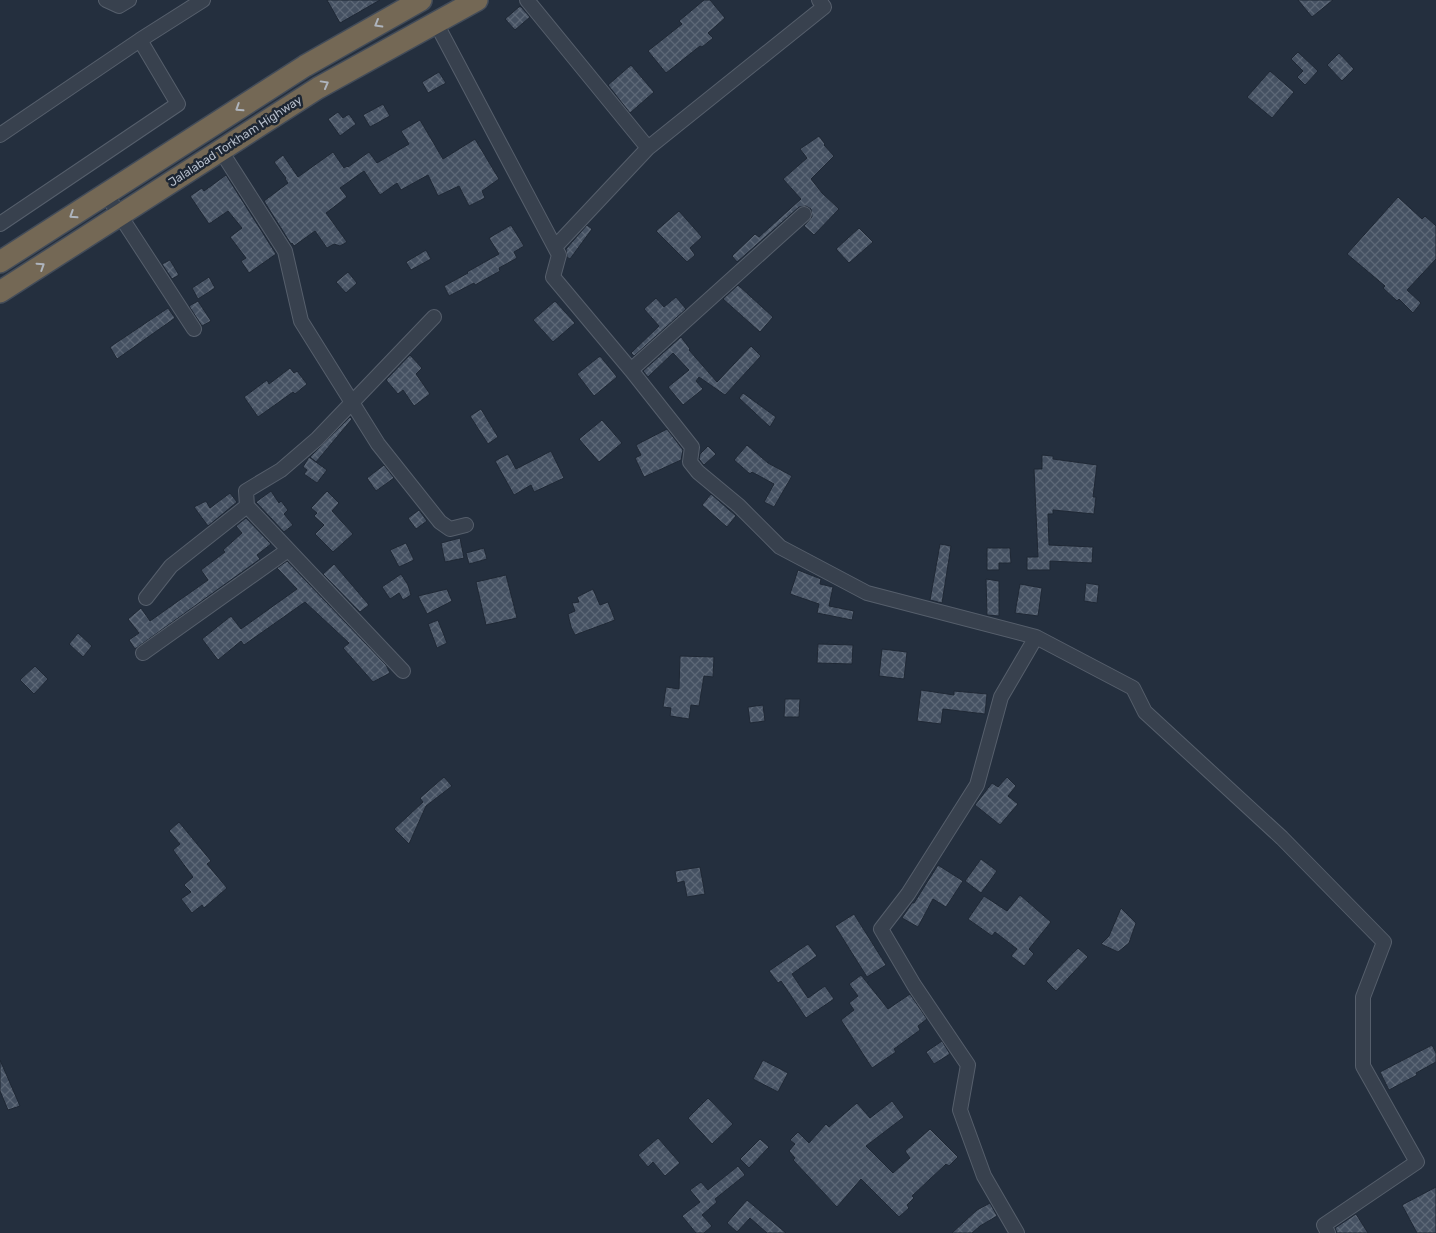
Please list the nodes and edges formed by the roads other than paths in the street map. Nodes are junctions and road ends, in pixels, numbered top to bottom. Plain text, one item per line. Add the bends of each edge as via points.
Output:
1 (106, 0) edge
2 (128, 0) edge
3 (203, 0) edge
4 (421, 0) edge
5 (477, 0) edge
6 (527, 0) edge
7 (819, 0) edge
8 (436, 22) junction
9 (140, 40) junction
10 (0, 135) edge
11 (648, 148) junction
12 (220, 151) junction
13 (106, 194) junction
14 (804, 214) dead end
15 (120, 216) junction
16 (0, 224) edge
17 (555, 247) junction
18 (0, 262) edge
19 (0, 292) edge
20 (434, 317) dead end
21 (194, 329) dead end
22 (631, 370) junction
23 (351, 402) junction
24 (247, 506) junction
25 (466, 526) dead end
26 (288, 550) junction
27 (146, 598) dead end
28 (1036, 637) junction
29 (143, 653) dead end
30 (403, 671) dead end
31 (1017, 1233) edge
32 (1328, 1233) edge

1 - 2 street via 119,6
3 - 9 street
4 -> 13 highway via 305,66
5 - 8 highway, Jalalabad Torkham Highway
6 - 11 street
7 - 11 street via 824,7
12 -> 8 highway, Jalalabad Torkham Highway via 318,88
8 - 17 street
9 - 10 street
9 - 16 street via 178,104
11 - 17 street
12 - 15 highway, Jalalabad Torkham Highway
12 - 23 street via 285,251 301,321
13 - 15 street
13 -> 18 highway
14 - 22 street
19 -> 15 highway, Jalalabad Torkham Highway
15 - 21 street
17 - 22 street via 559,255 553,277
20 - 23 street
22 - 28 street via 692,447 690,462 698,472 740,506 780,546 867,594
23 - 24 street via 317,439 281,470 246,491
23 - 25 street via 378,444 440,522 450,529
24 - 26 street
24 - 27 street via 172,566
26 - 29 street
26 - 30 street
28 - 31 street via 1001,697 977,785 908,894 880,929 968,1065 960,1110 984,1176
28 - 32 street via 1133,688 1145,712 1282,838 1384,942 1362,997 1363,1066 1417,1162 1324,1225

